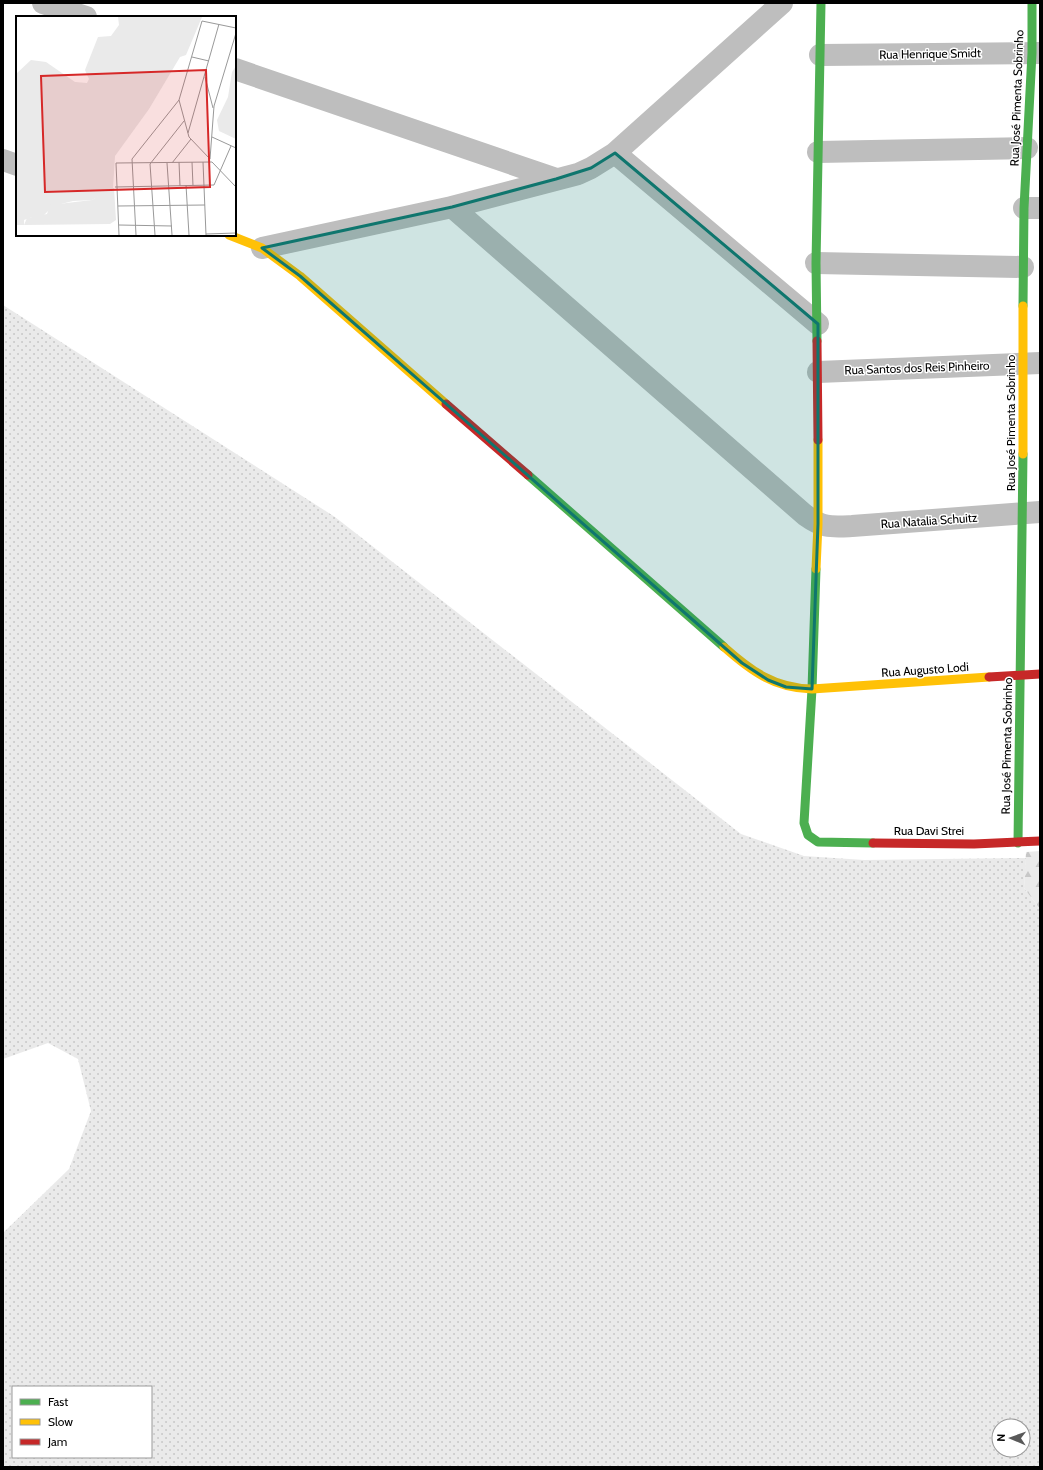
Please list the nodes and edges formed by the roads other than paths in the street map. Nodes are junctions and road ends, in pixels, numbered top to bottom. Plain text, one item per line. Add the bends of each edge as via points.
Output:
1 (80, 3) edge
2 (782, 3) edge
3 (821, 3) edge
4 (1032, 3) edge
5 (51, 5) edge
6 (83, 16) edge
7 (1036, 53) edge
8 (820, 56) junction
9 (236, 68) edge
10 (1027, 148) junction
11 (818, 152) junction
12 (615, 153) junction
13 (3, 160) edge
14 (16, 165) edge
15 (556, 180) junction
16 (452, 207) junction
17 (1032, 208) edge
18 (232, 236) edge
19 (262, 248) junction
20 (816, 263) junction
21 (1023, 267) junction
22 (818, 324) junction
23 (1031, 364) edge
24 (818, 372) junction
25 (1032, 513) edge
26 (818, 524) junction
27 (1040, 674) edge
28 (1020, 675) junction
29 (812, 689) junction
30 (1040, 841) edge
31 (1018, 843) junction

1 - 5 street
2 - 12 street
3 - 8 street
4 - 7 street, Rua José Pimenta Sobrinho
5 - 6 street
7 - 8 street, Rua Henrique Smidt
7 - 10 street, Rua José Pimenta Sobrinho
8 - 11 street
9 - 15 street
10 - 11 street
10 - 17 street, Rua José Pimenta Sobrinho
11 - 20 street
12 - 15 street via 578,174
12 - 22 street
13 - 14 street
15 - 16 street
16 - 19 street
16 - 26 street
17 - 21 street, Rua José Pimenta Sobrinho
18 - 19 street, Rua Augusto Lodi
19 - 29 street, Rua Augusto Lodi via 300,276 742,663 768,680 786,687
20 - 21 street
20 - 22 street
21 - 23 street, Rua José Pimenta Sobrinho
22 - 24 street
23 - 24 street, Rua Santos dos Reis Pinheiro
23 - 25 street, Rua José Pimenta Sobrinho
24 - 26 street
25 - 26 street, Rua Natalia Schuitz via 860,526
25 - 28 street, Rua José Pimenta Sobrinho
26 - 29 street
27 - 28 street, Rua Augusto Lodi
28 - 29 street, Rua Augusto Lodi
28 - 31 street, Rua José Pimenta Sobrinho
29 - 31 street, Rua Davi Strei via 804,823 810,838 818,842
30 - 31 street, Rua Davi Strei

